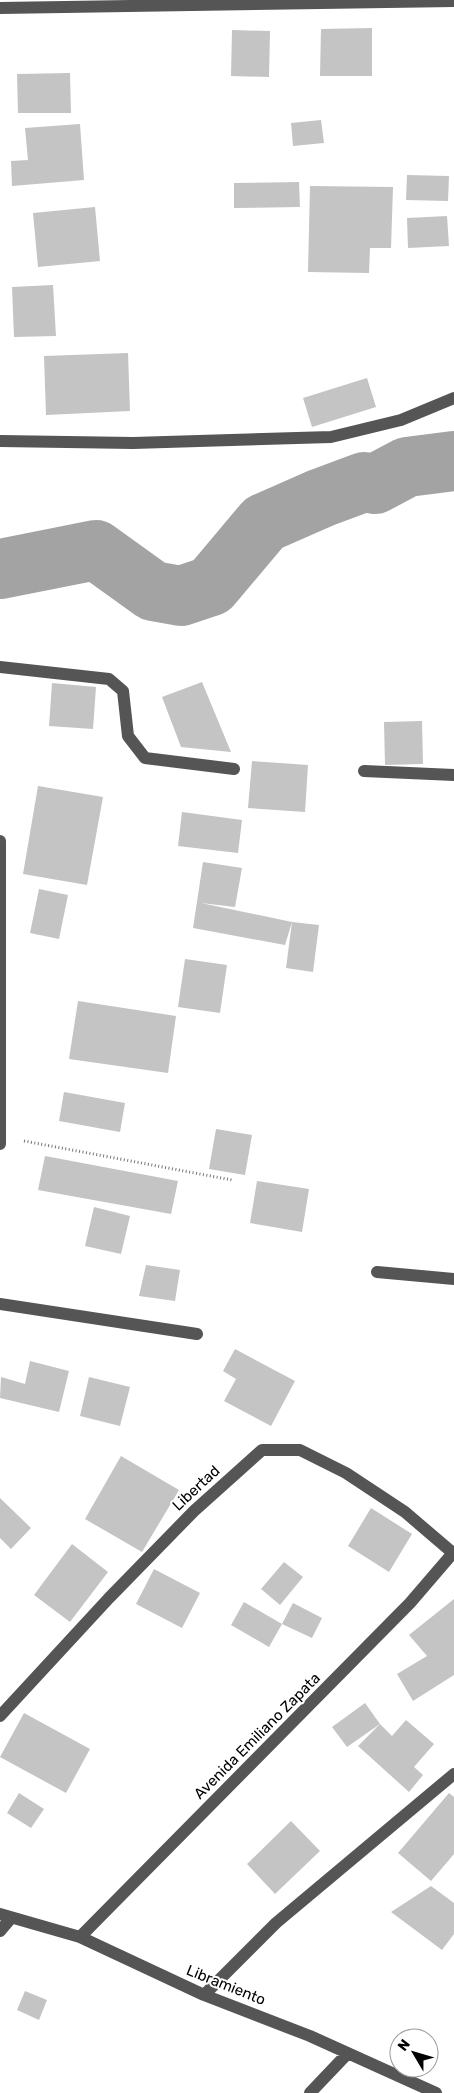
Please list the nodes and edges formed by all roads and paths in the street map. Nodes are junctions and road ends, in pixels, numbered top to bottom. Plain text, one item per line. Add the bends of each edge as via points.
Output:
1 (454, 1) edge
2 (0, 8) edge
3 (454, 398) edge
4 (0, 441) edge
5 (0, 667) edge
6 (234, 769) dead end
7 (364, 771) dead end
8 (454, 775) edge
9 (0, 841) edge
10 (0, 1140) edge
11 (232, 1180) dead end
12 (377, 1272) dead end
13 (454, 1279) edge
14 (0, 1304) edge
15 (197, 1334) dead end
16 (453, 1554) edge
17 (0, 1716) edge
18 (454, 1774) edge
19 (6, 1916) edge
20 (0, 1931) edge
21 (80, 1937) junction
22 (204, 1995) junction
23 (348, 2053) junction
24 (310, 2093) edge
25 (436, 2093) edge

1 - 2 street
3 - 4 street via 401,420 332,437 133,443
5 - 6 street via 109,680 122,691 128,736 145,758
7 - 8 street
9 - 10 street
10 - 11 path
12 - 13 street
14 - 15 street
16 - 17 street, Libertad via 406,1512 346,1473 300,1450 262,1450 194,1511
16 - 21 street, Avenida Emiliano Zapata via 410,1603
18 - 22 street via 276,1923
19 - 20 street
19 - 21 street, Libramiento
21 - 22 street, Libramiento
22 - 23 street, Libramiento
23 - 24 street
23 - 25 street, Libramiento

